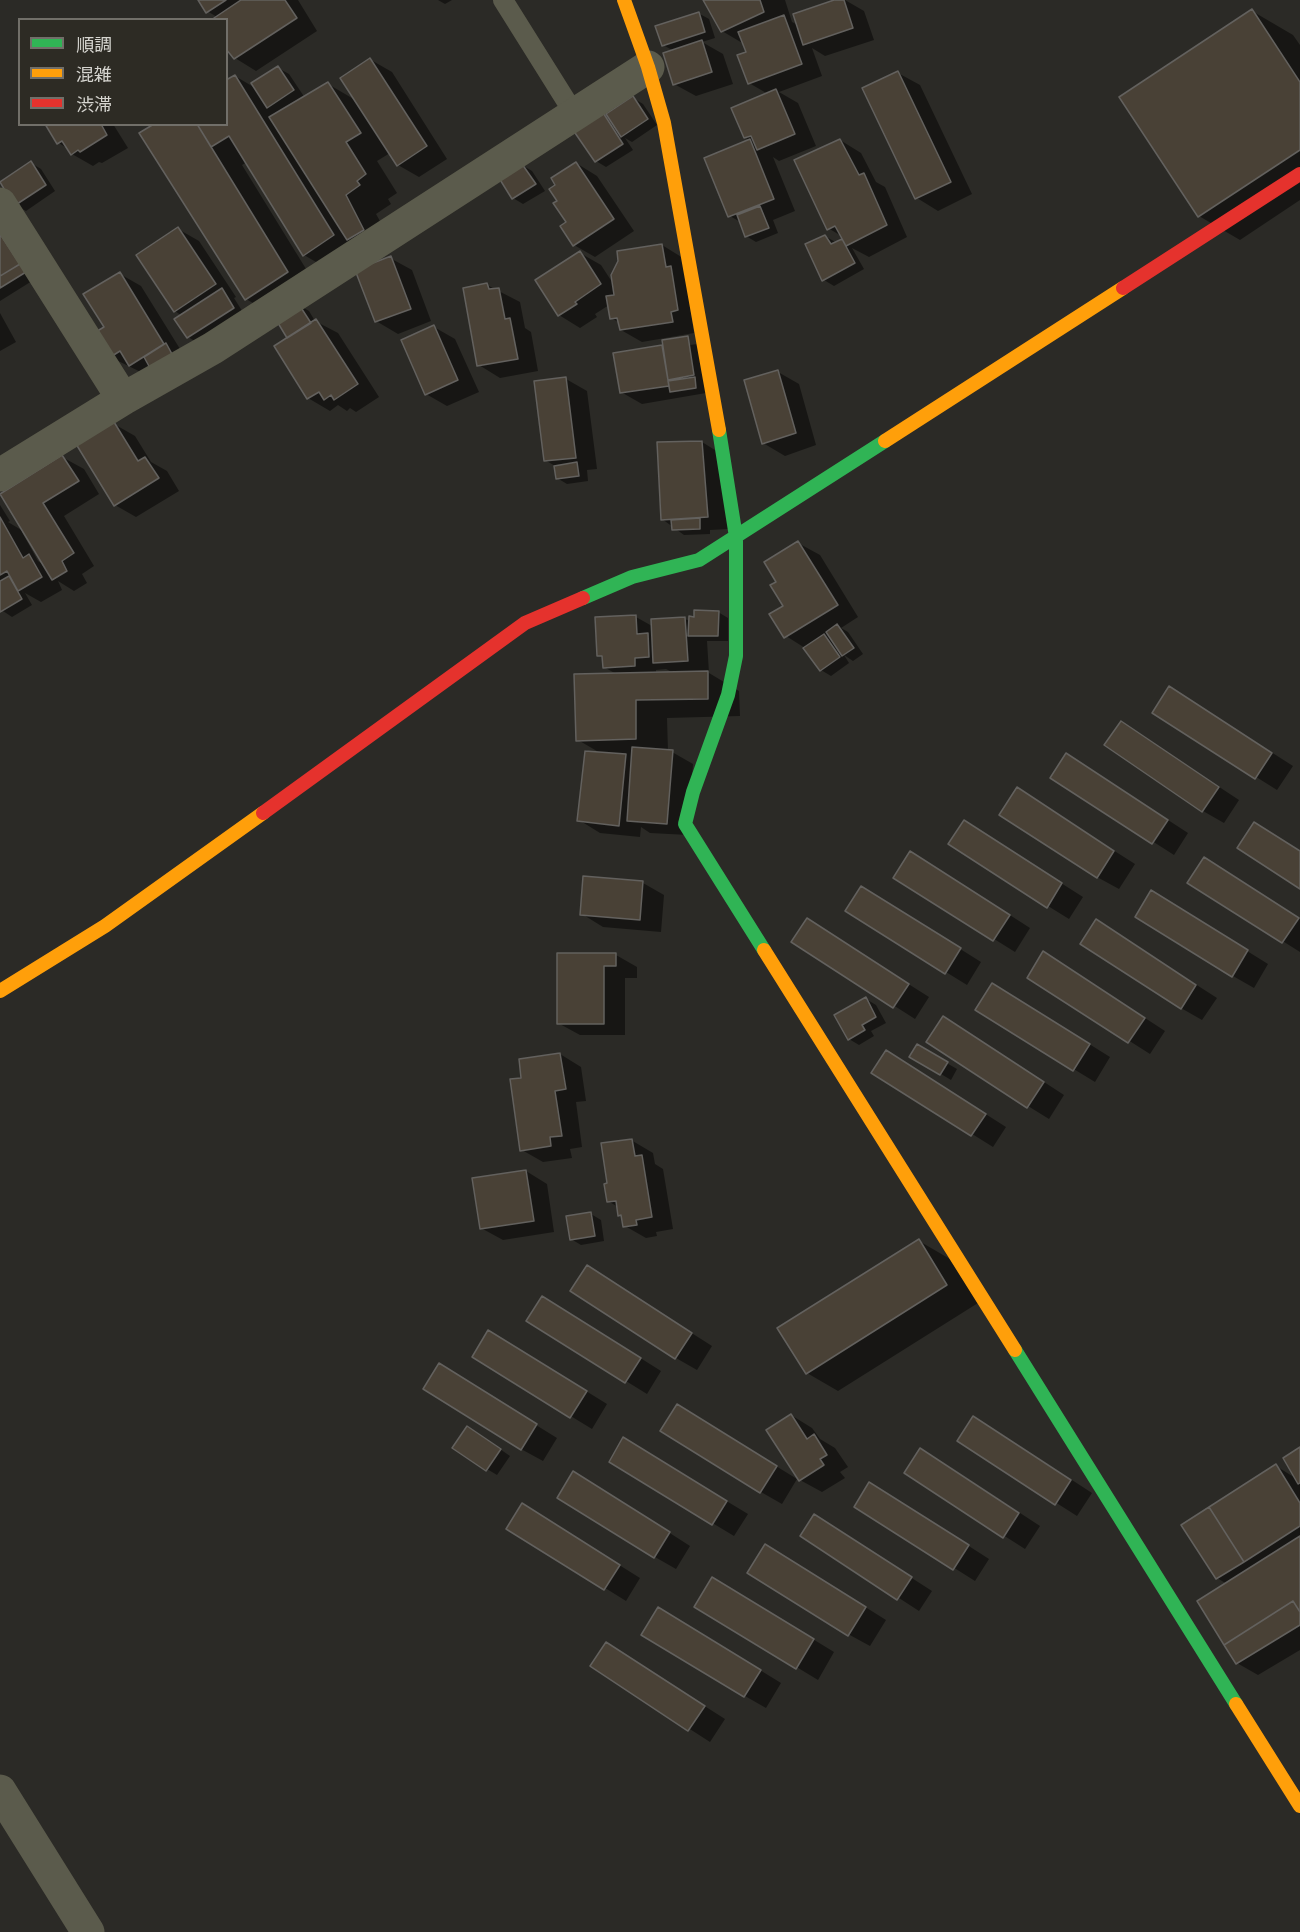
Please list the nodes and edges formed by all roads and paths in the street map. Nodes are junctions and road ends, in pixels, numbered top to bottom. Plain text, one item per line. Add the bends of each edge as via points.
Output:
1 (504, 0) edge
2 (624, 0) edge
3 (648, 68) junction
4 (575, 115) junction
5 (1300, 174) edge
6 (0, 204) edge
7 (123, 399) junction
8 (0, 475) edge
9 (736, 537) junction
10 (0, 991) edge
11 (0, 1791) edge
12 (1300, 1806) edge
13 (88, 1932) edge

1 - 4 lane
2 - 3 street
3 - 4 street
3 - 9 street via 664,123
4 - 7 street via 213,348
5 - 9 street
6 - 7 street
7 - 8 street
9 - 10 street via 699,560 632,577 525,623 105,926
9 - 12 street via 736,656 728,695 685,824
11 - 13 street

